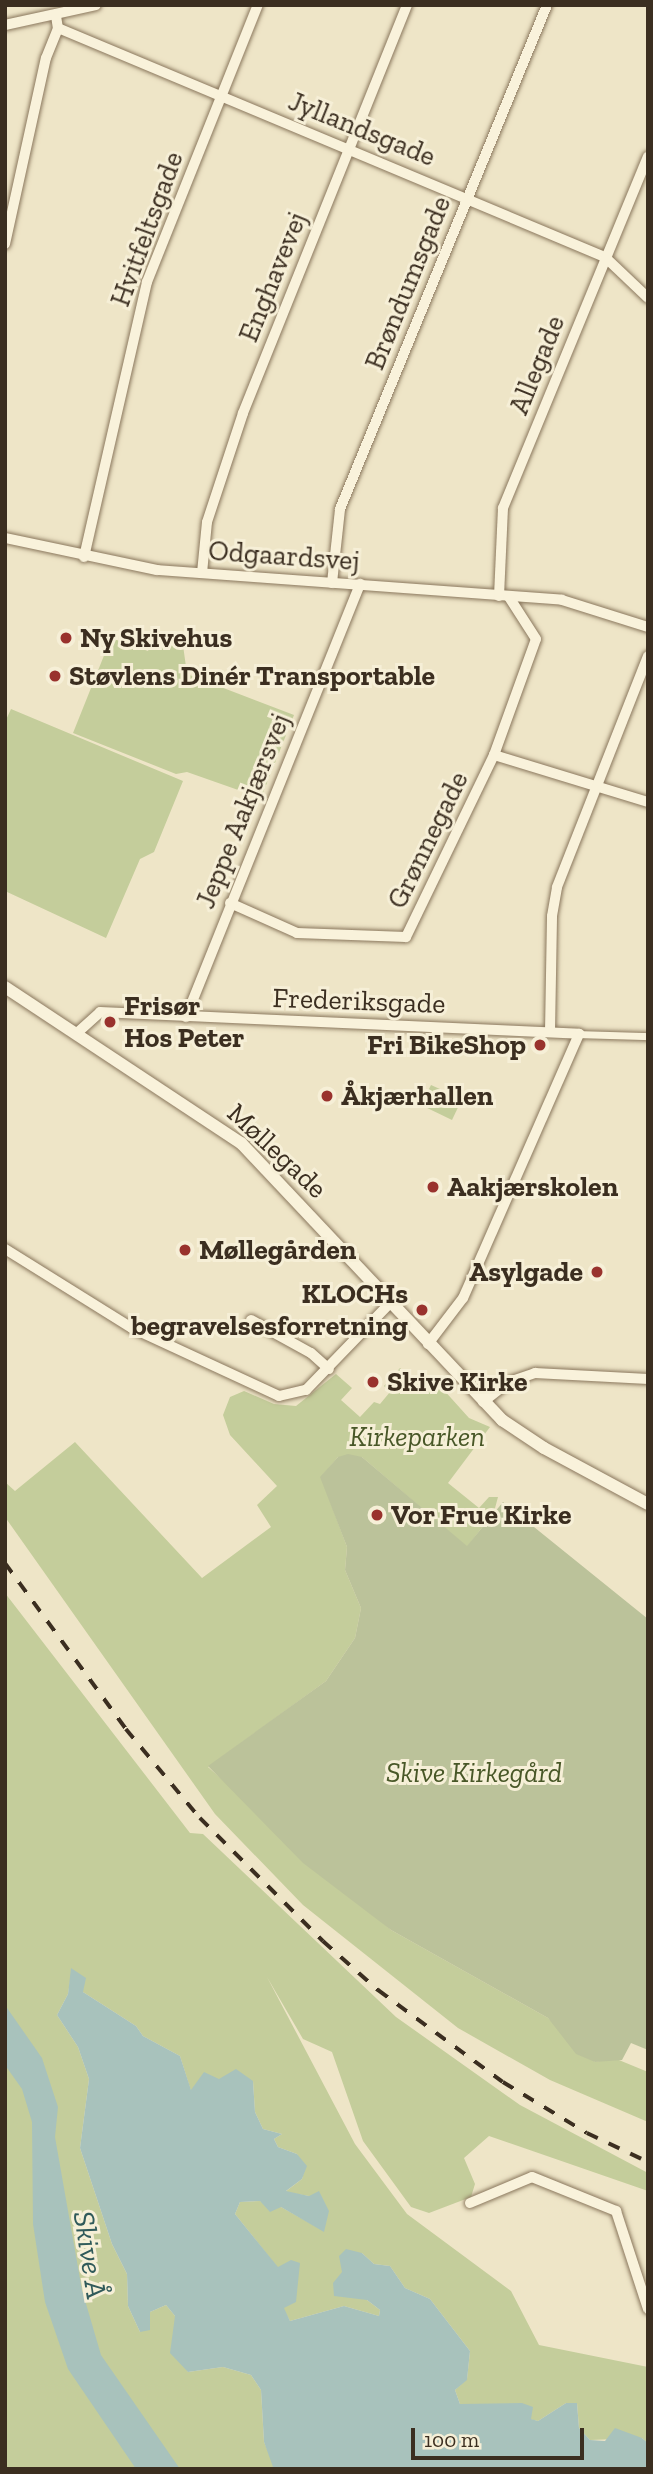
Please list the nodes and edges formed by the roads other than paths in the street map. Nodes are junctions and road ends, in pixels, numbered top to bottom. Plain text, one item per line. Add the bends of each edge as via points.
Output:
1 (96, 5) edge
2 (258, 5) edge
3 (407, 5) edge
4 (547, 5) edge
5 (56, 16) junction
6 (5, 25) edge
7 (58, 28) junction
8 (221, 96) junction
9 (349, 149) junction
10 (648, 157) edge
11 (468, 197) junction
12 (5, 244) edge
13 (605, 257) junction
14 (648, 298) edge
15 (5, 538) edge
16 (85, 557) junction
17 (202, 573) junction
18 (332, 583) junction
19 (360, 584) junction
20 (504, 597) junction
21 (648, 627) edge
22 (648, 656) edge
23 (494, 755) junction
24 (596, 787) junction
25 (648, 802) edge
26 (230, 903) junction
27 (5, 987) edge
28 (186, 1017) junction
29 (550, 1032) junction
30 (77, 1033) junction
31 (579, 1034) junction
32 (648, 1036) edge
33 (5, 1249) edge
34 (389, 1304) junction
35 (251, 1320) dead end
36 (428, 1344) junction
37 (329, 1369) junction
38 (648, 1379) edge
39 (483, 1402) junction
40 (648, 1504) edge
41 (470, 2203) dead end
42 (648, 2309) edge

1 - 5 street
2 - 8 street, Hvitfeltsgade
3 - 9 street, Enghavevej
4 - 11 street, Brøndumsgade
5 - 6 street
5 - 7 street
7 - 8 street, Jyllandsgade
7 - 12 street via 46,58
8 - 9 street, Jyllandsgade
8 - 16 street, Hvitfeltsgade via 146,282
9 - 11 street, Jyllandsgade
9 - 17 street, Enghavevej via 243,413 207,522
10 - 13 street, Allegade
11 - 13 street, Jyllandsgade
11 - 18 street, Brøndumsgade via 340,509
13 - 14 street, Jyllandsgade
13 - 20 street, Allegade via 503,508
15 - 16 street, Odgaardsvej
16 - 17 street, Odgaardsvej
17 - 18 street, Odgaardsvej
18 - 19 street, Odgaardsvej
19 - 20 street, Odgaardsvej
19 - 26 street, Jeppe Aakjærsvej
20 - 21 street, Odgaardsvej via 562,600
20 - 23 street, Grønnegade via 536,639
22 - 24 street
23 - 24 street
23 - 26 street, Grønnegade via 406,937 297,933
24 - 25 street
24 - 29 street via 554,906
26 - 28 street, Jeppe Aakjærsvej
27 - 30 street, Møllegade
28 - 29 street, Frederiksgade
28 - 30 street, Frederiksgade via 100,1012
29 - 31 street, Frederiksgade
30 - 34 street, Møllegade via 214,1122 256,1156
31 - 32 street, Frederiksgade
31 - 36 street via 463,1298
33 - 37 street via 132,1328 279,1396 304,1391
34 - 36 street, Møllegade
34 - 37 street
35 - 37 street via 311,1353
36 - 39 street, Møllegade
38 - 39 street via 535,1373 509,1382
39 - 40 street, Møllegade via 530,1440
41 - 42 street via 532,2177 616,2211

